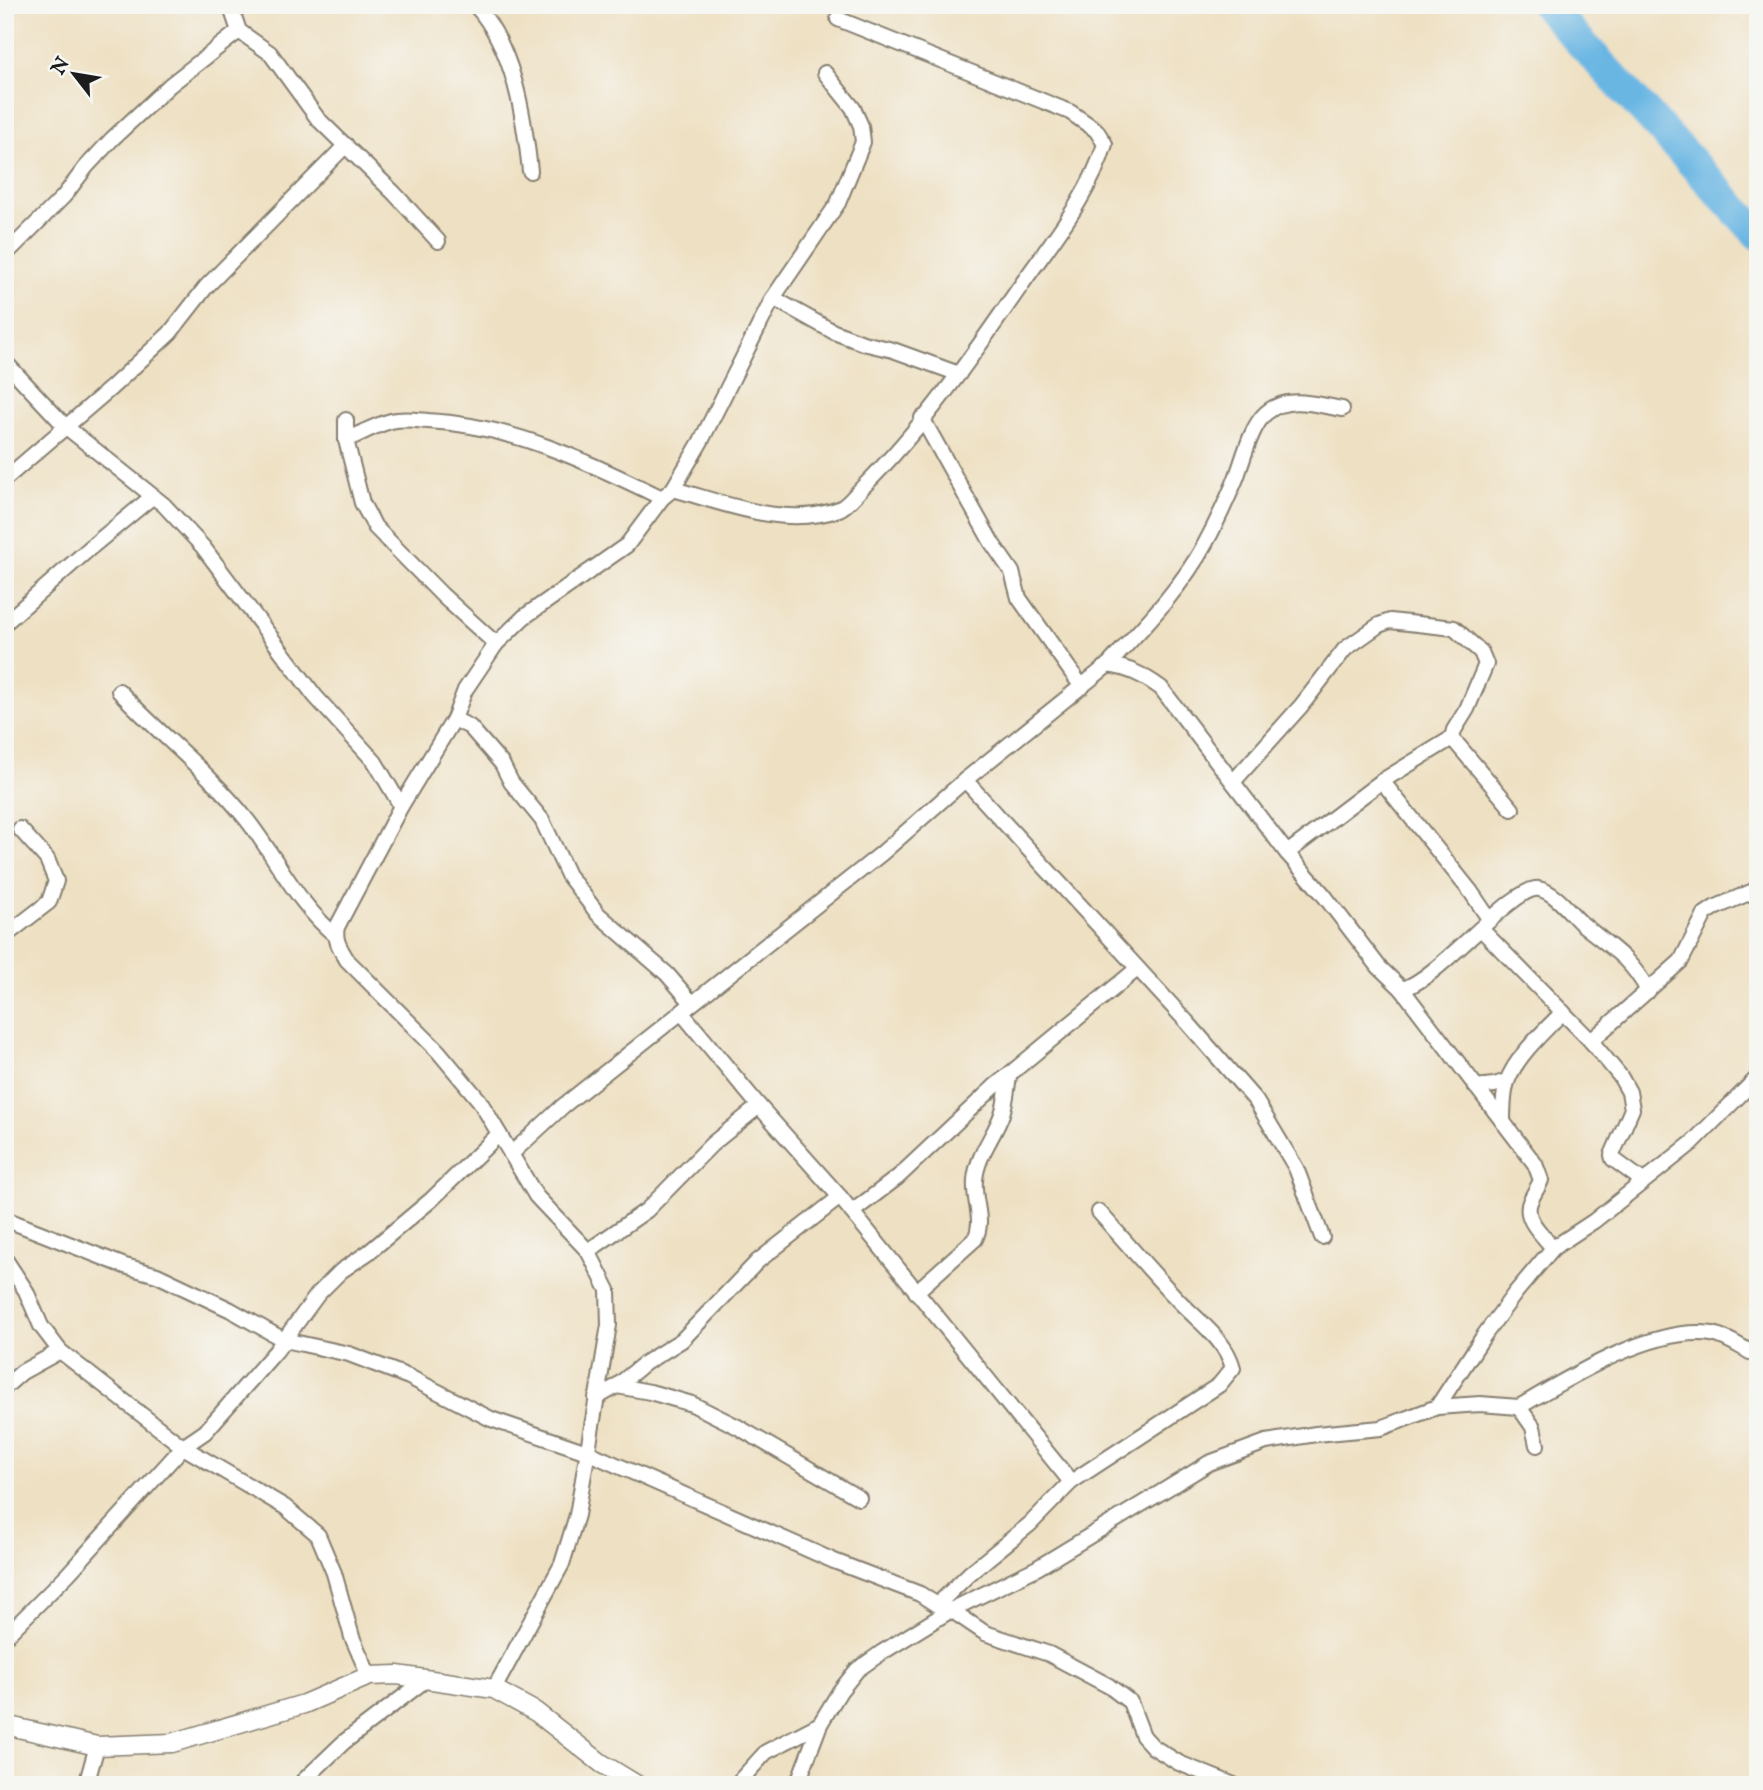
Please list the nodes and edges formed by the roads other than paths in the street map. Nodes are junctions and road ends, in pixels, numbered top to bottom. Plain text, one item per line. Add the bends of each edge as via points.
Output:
1 (230, 5) edge
2 (475, 5) edge
3 (838, 19) dead end
4 (239, 31) junction
5 (825, 73) dead end
6 (346, 145) junction
7 (530, 171) dead end
8 (438, 241) dead end
9 (5, 255) edge
10 (773, 298) junction
11 (5, 362) edge
12 (959, 374) junction
13 (1342, 409) dead end
14 (922, 418) junction
15 (346, 420) dead end
16 (65, 426) junction
17 (346, 440) junction
18 (5, 479) edge
19 (668, 494) junction
20 (152, 497) junction
21 (5, 623) edge
22 (496, 643) junction
23 (1108, 665) junction
24 (1083, 687) junction
25 (119, 691) dead end
26 (454, 719) junction
27 (1452, 738) junction
28 (965, 780) junction
29 (1382, 781) junction
30 (1233, 782) junction
31 (401, 806) junction
32 (1512, 808) dead end
33 (20, 829) dead end
34 (1287, 853) junction
35 (1758, 890) edge
36 (1486, 924) junction
37 (335, 935) junction
38 (5, 936) edge
39 (1137, 969) junction
40 (1402, 989) junction
41 (1648, 991) junction
42 (687, 1008) junction
43 (1563, 1012) junction
44 (1591, 1041) junction
45 (1009, 1076) junction
46 (1757, 1078) edge
47 (1507, 1081) junction
48 (1475, 1087) junction
49 (759, 1106) junction
50 (1503, 1122) junction
51 (499, 1134) junction
52 (511, 1154) junction
53 (1643, 1181) junction
54 (840, 1197) junction
55 (852, 1212) junction
56 (1099, 1212) dead end
57 (5, 1219) edge
58 (1322, 1237) dead end
59 (1553, 1248) junction
60 (588, 1251) junction
61 (5, 1259) edge
62 (916, 1292) junction
63 (284, 1340) junction
64 (60, 1351) junction
65 (1750, 1352) dead end
66 (617, 1386) junction
67 (5, 1387) edge
68 (596, 1398) junction
69 (1437, 1407) junction
70 (1519, 1408) junction
71 (1537, 1445) dead end
72 (183, 1447) junction
73 (587, 1452) junction
74 (1071, 1482) junction
75 (859, 1498) dead end
76 (944, 1608) junction
77 (5, 1637) edge
78 (369, 1676) junction
79 (428, 1678) junction
80 (494, 1689) junction
81 (820, 1724) junction
82 (5, 1725) edge
83 (97, 1746) junction
84 (87, 1784) edge
85 (299, 1785) edge
86 (637, 1785) edge
87 (736, 1785) edge
88 (797, 1785) edge
89 (1234, 1785) edge

1 - 4 street
2 - 7 street via 497,37 513,78
3 - 12 street via 1070,112 1096,130 1105,144 1081,197
4 - 6 street via 270,53 318,119
4 - 9 street via 170,85 112,139 64,197
5 - 10 street via 853,108 863,142 838,203
6 - 8 street
6 - 16 street via 205,287 170,333
10 - 12 street via 834,332
10 - 19 street via 701,441
11 - 16 street
12 - 14 street
13 - 23 street via 1293,401 1264,414 1205,545 1178,588
14 - 19 street via 892,458 841,509 809,516 766,514
14 - 24 street via 1012,572 1019,598
15 - 17 street
16 - 18 street
16 - 20 street
17 - 19 street via 391,420 452,422 557,450
17 - 22 street via 362,503 375,527
19 - 22 street via 627,545 524,617
20 - 21 street
20 - 31 street via 203,547 315,696 375,762
22 - 26 street via 465,690
23 - 24 street
23 - 30 street via 1142,674 1161,688
24 - 28 street
25 - 37 street via 205,772 247,819 307,908
26 - 31 street
26 - 42 street via 470,727 502,764 542,820 568,875 598,914 667,974
27 - 29 street
27 - 30 street via 1486,664 1484,657 1454,628 1390,621 1345,649
27 - 32 street
28 - 39 street
28 - 42 street via 881,854
29 - 34 street
29 - 36 street via 1471,892
30 - 34 street
31 - 37 street
33 - 38 street via 47,859 56,881 40,912
34 - 40 street
35 - 41 street via 1705,914 1681,961
36 - 40 street via 1428,975
36 - 41 street via 1538,888 1606,939 1639,974
36 - 43 street
37 - 51 street via 347,960 430,1041 471,1090
39 - 45 street
39 - 58 street via 1261,1108 1296,1168
40 - 48 street
41 - 44 street
42 - 49 street
42 - 52 street via 563,1106
43 - 44 street
43 - 47 street via 1529,1048
44 - 53 street via 1620,1076 1632,1108 1613,1159
45 - 55 street via 898,1177
45 - 62 street via 1002,1115 979,1160 975,1189 980,1229 975,1239
46 - 53 street via 1692,1143
47 - 48 street
47 - 50 street
48 - 50 street
49 - 54 street
49 - 60 street via 712,1143 647,1210
50 - 59 street via 1540,1176 1528,1211
51 - 52 street
51 - 63 street via 431,1200 341,1270
52 - 60 street via 536,1196
53 - 59 street
54 - 55 street
54 - 66 street via 758,1261 682,1340
55 - 62 street
56 - 74 street via 1209,1330 1233,1368 1219,1385
57 - 63 street via 157,1275
59 - 69 street via 1508,1302
60 - 68 street via 608,1290 609,1325
61 - 64 street
62 - 74 street
63 - 72 street via 205,1432
63 - 73 street via 349,1354 409,1377 491,1419
64 - 67 street
64 - 72 street
65 - 70 street via 1716,1334 1681,1335 1623,1350
66 - 68 street
66 - 75 street via 692,1404
68 - 73 street
69 - 70 street via 1480,1404
69 - 76 street via 1381,1428 1266,1442 1209,1464 1037,1568
70 - 71 street via 1533,1427
72 - 77 street
72 - 78 street via 285,1507 318,1535
73 - 76 street
73 - 80 street via 562,1564
74 - 76 street via 1030,1524 970,1573
76 - 81 street via 857,1670
76 - 89 street via 985,1633 1049,1654 1109,1686 1130,1702 1143,1736 1153,1747 1178,1763
78 - 79 street
78 - 83 street via 304,1704 172,1743
79 - 80 street
79 - 85 street via 344,1742
80 - 86 street via 536,1712
81 - 87 street via 766,1752
81 - 88 street
82 - 83 street
83 - 84 street

